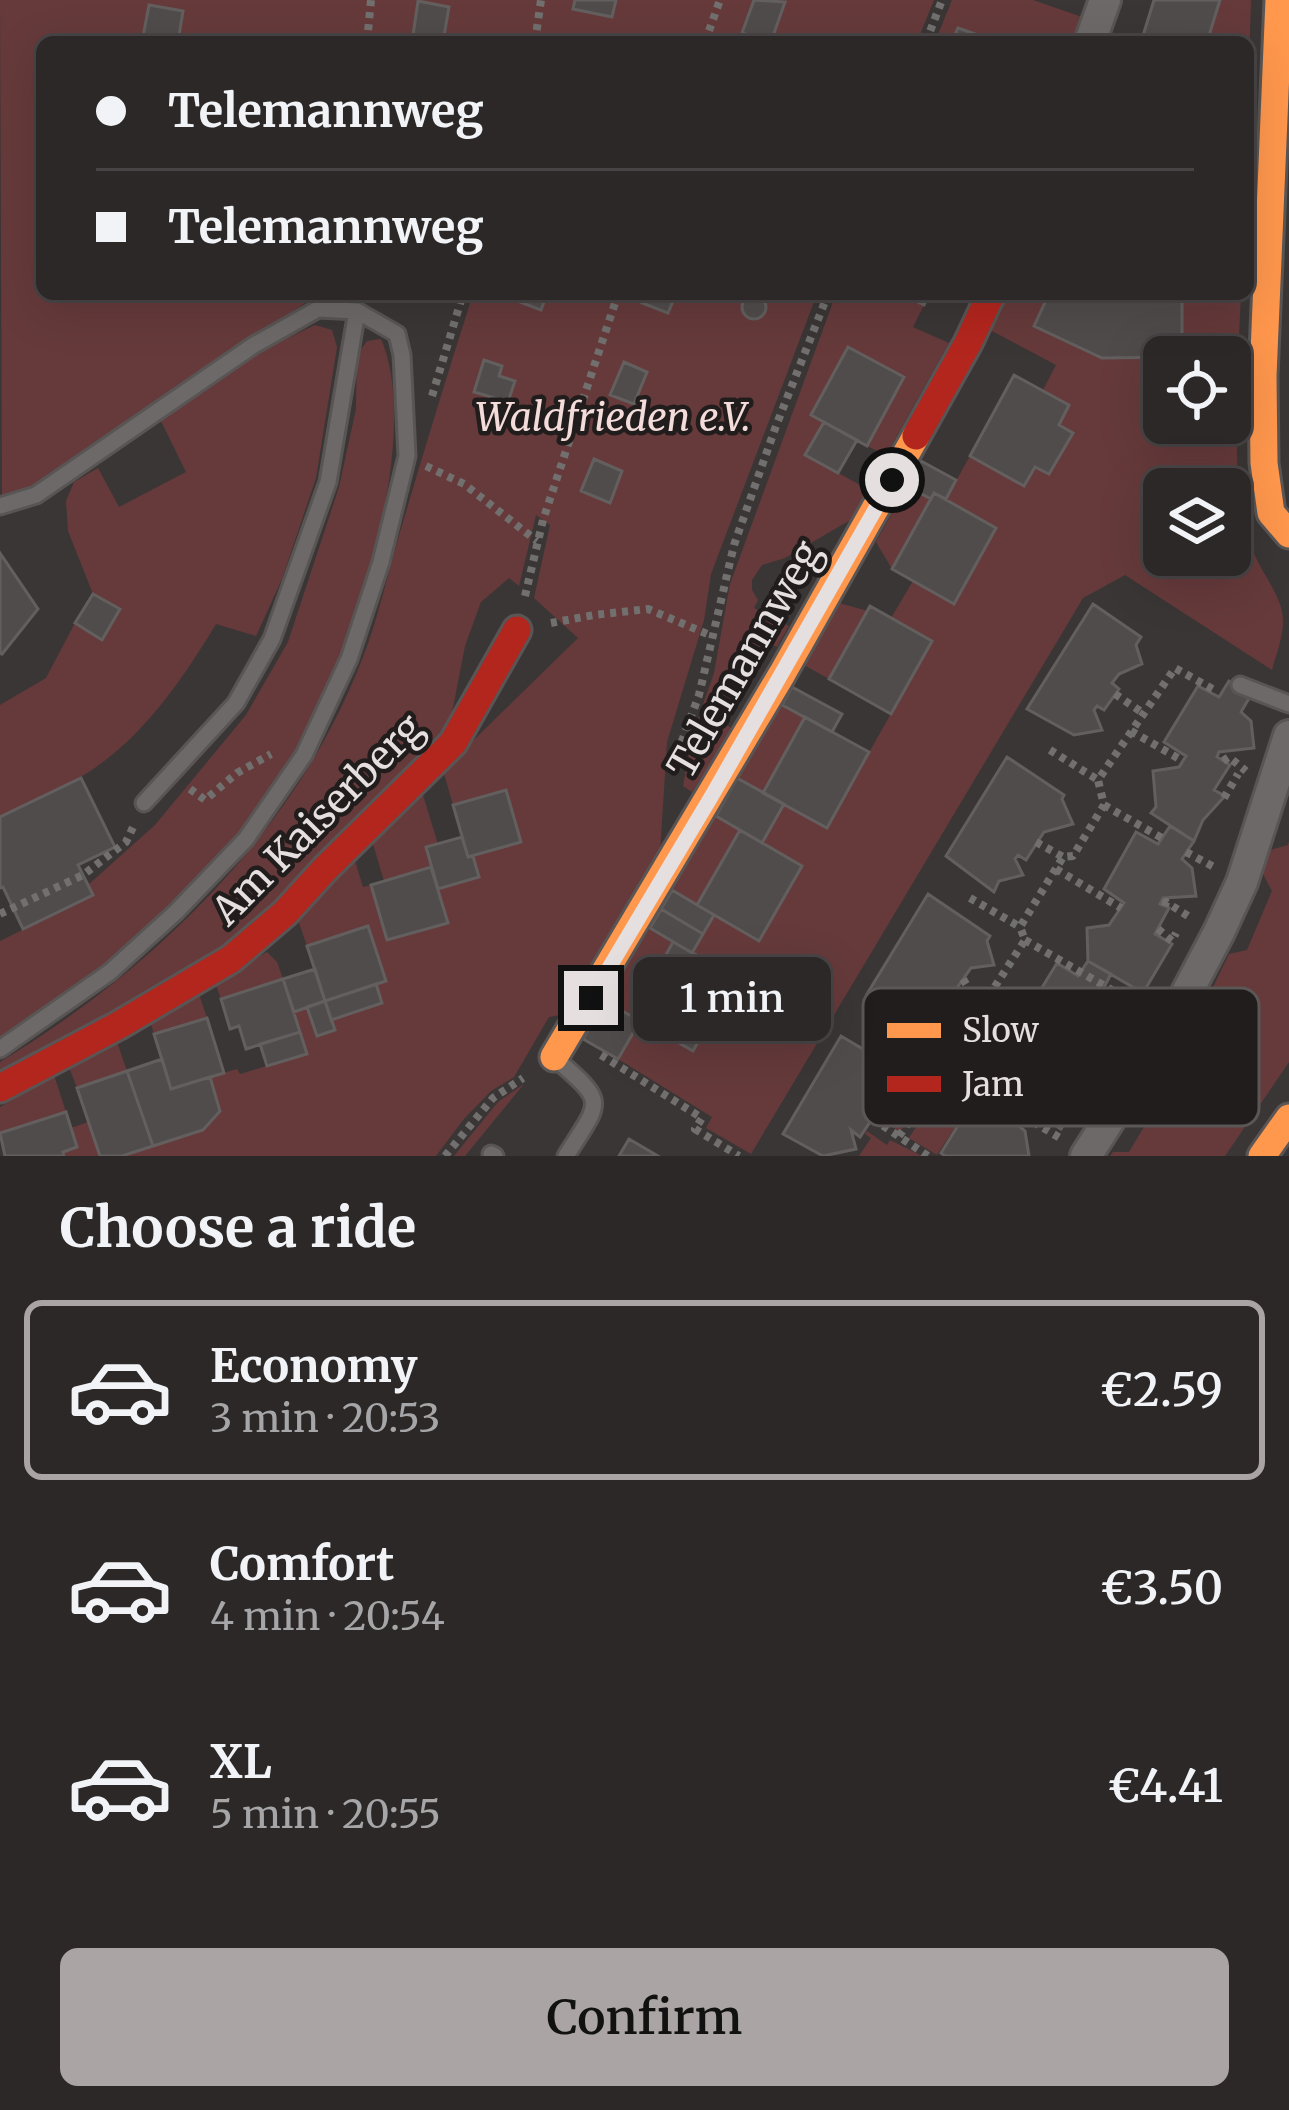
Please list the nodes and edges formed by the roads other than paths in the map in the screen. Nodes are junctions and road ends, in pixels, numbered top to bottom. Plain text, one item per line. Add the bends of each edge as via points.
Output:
1 (1105, 0) edge
2 (1280, 0) edge
3 (1092, 36) edge
4 (989, 300) edge
5 (357, 311) junction
6 (0, 506) edge
7 (1289, 534) edge
8 (517, 630) road end
9 (1240, 686) dead end
10 (1289, 704) edge
11 (1289, 736) edge
12 (144, 803) road end
13 (1190, 988) edge
14 (561, 1046) joint
15 (0, 1049) edge
16 (0, 1088) edge
17 (1289, 1118) edge
18 (1105, 1126) edge
19 (566, 1156) edge
20 (1086, 1156) edge
21 (1262, 1156) edge

1 - 3 street
2 - 7 street via 1262,376 1271,513
4 - 14 street, Telemannweg via 792,657
5 - 6 lane via 318,309 36,495
5 - 12 lane via 328,482 272,639 236,703
5 - 15 lane via 397,334 407,456 356,639 304,755 246,839 176,912 110,972
8 - 16 street, Am Kaiserberg via 453,743 285,913 231,958
9 - 10 lane
11 - 13 street via 1242,882
14 - 19 lane via 595,1101
17 - 21 street
18 - 20 street

